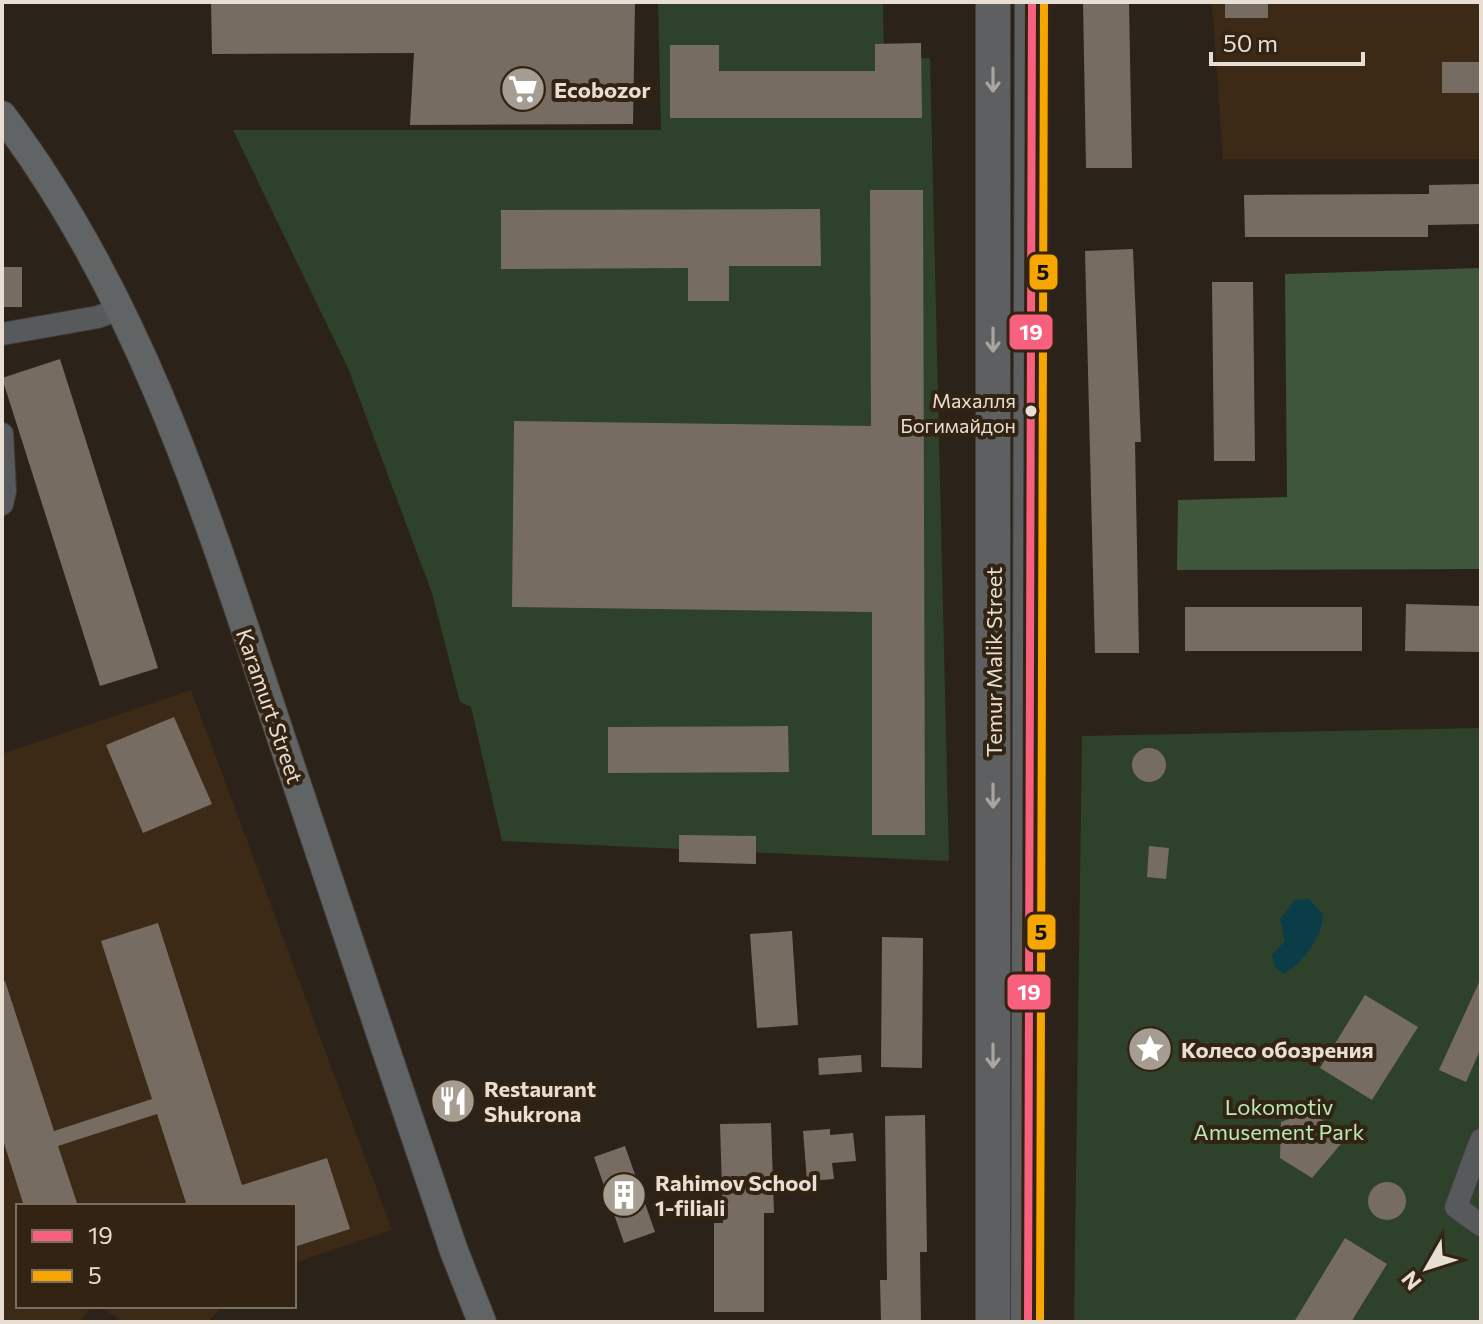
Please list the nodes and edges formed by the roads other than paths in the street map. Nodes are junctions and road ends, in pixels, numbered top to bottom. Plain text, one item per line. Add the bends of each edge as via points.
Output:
1 (993, 2) edge
2 (1032, 2) edge
3 (2, 115) edge
4 (2, 129) edge
5 (118, 310) junction
6 (2, 334) edge
7 (993, 381) junction
8 (1032, 384) junction
9 (2, 434) edge
10 (2, 504) edge
11 (993, 571) junction
12 (1031, 572) junction
13 (1481, 1140) edge
14 (1481, 1225) edge
15 (465, 1322) edge
16 (482, 1322) edge
17 (993, 1322) edge
18 (1028, 1322) edge

1 -> 7 highway, Temur Malik Street
2 - 8 highway, Temur Malik Street
3 - 5 main road, Karamurt Street via 43,172
4 - 5 main road, Karamurt Street
5 - 6 street
5 - 15 main road, Karamurt Street via 238,636 424,1216
5 - 16 main road, Karamurt Street via 168,415
7 - 8 highway
7 - 11 highway, Temur Malik Street
8 - 12 highway, Temur Malik Street
9 - 10 street
11 - 12 highway
11 -> 17 highway, Temur Malik Street
12 - 18 highway, Temur Malik Street
13 - 14 street via 1456,1207

